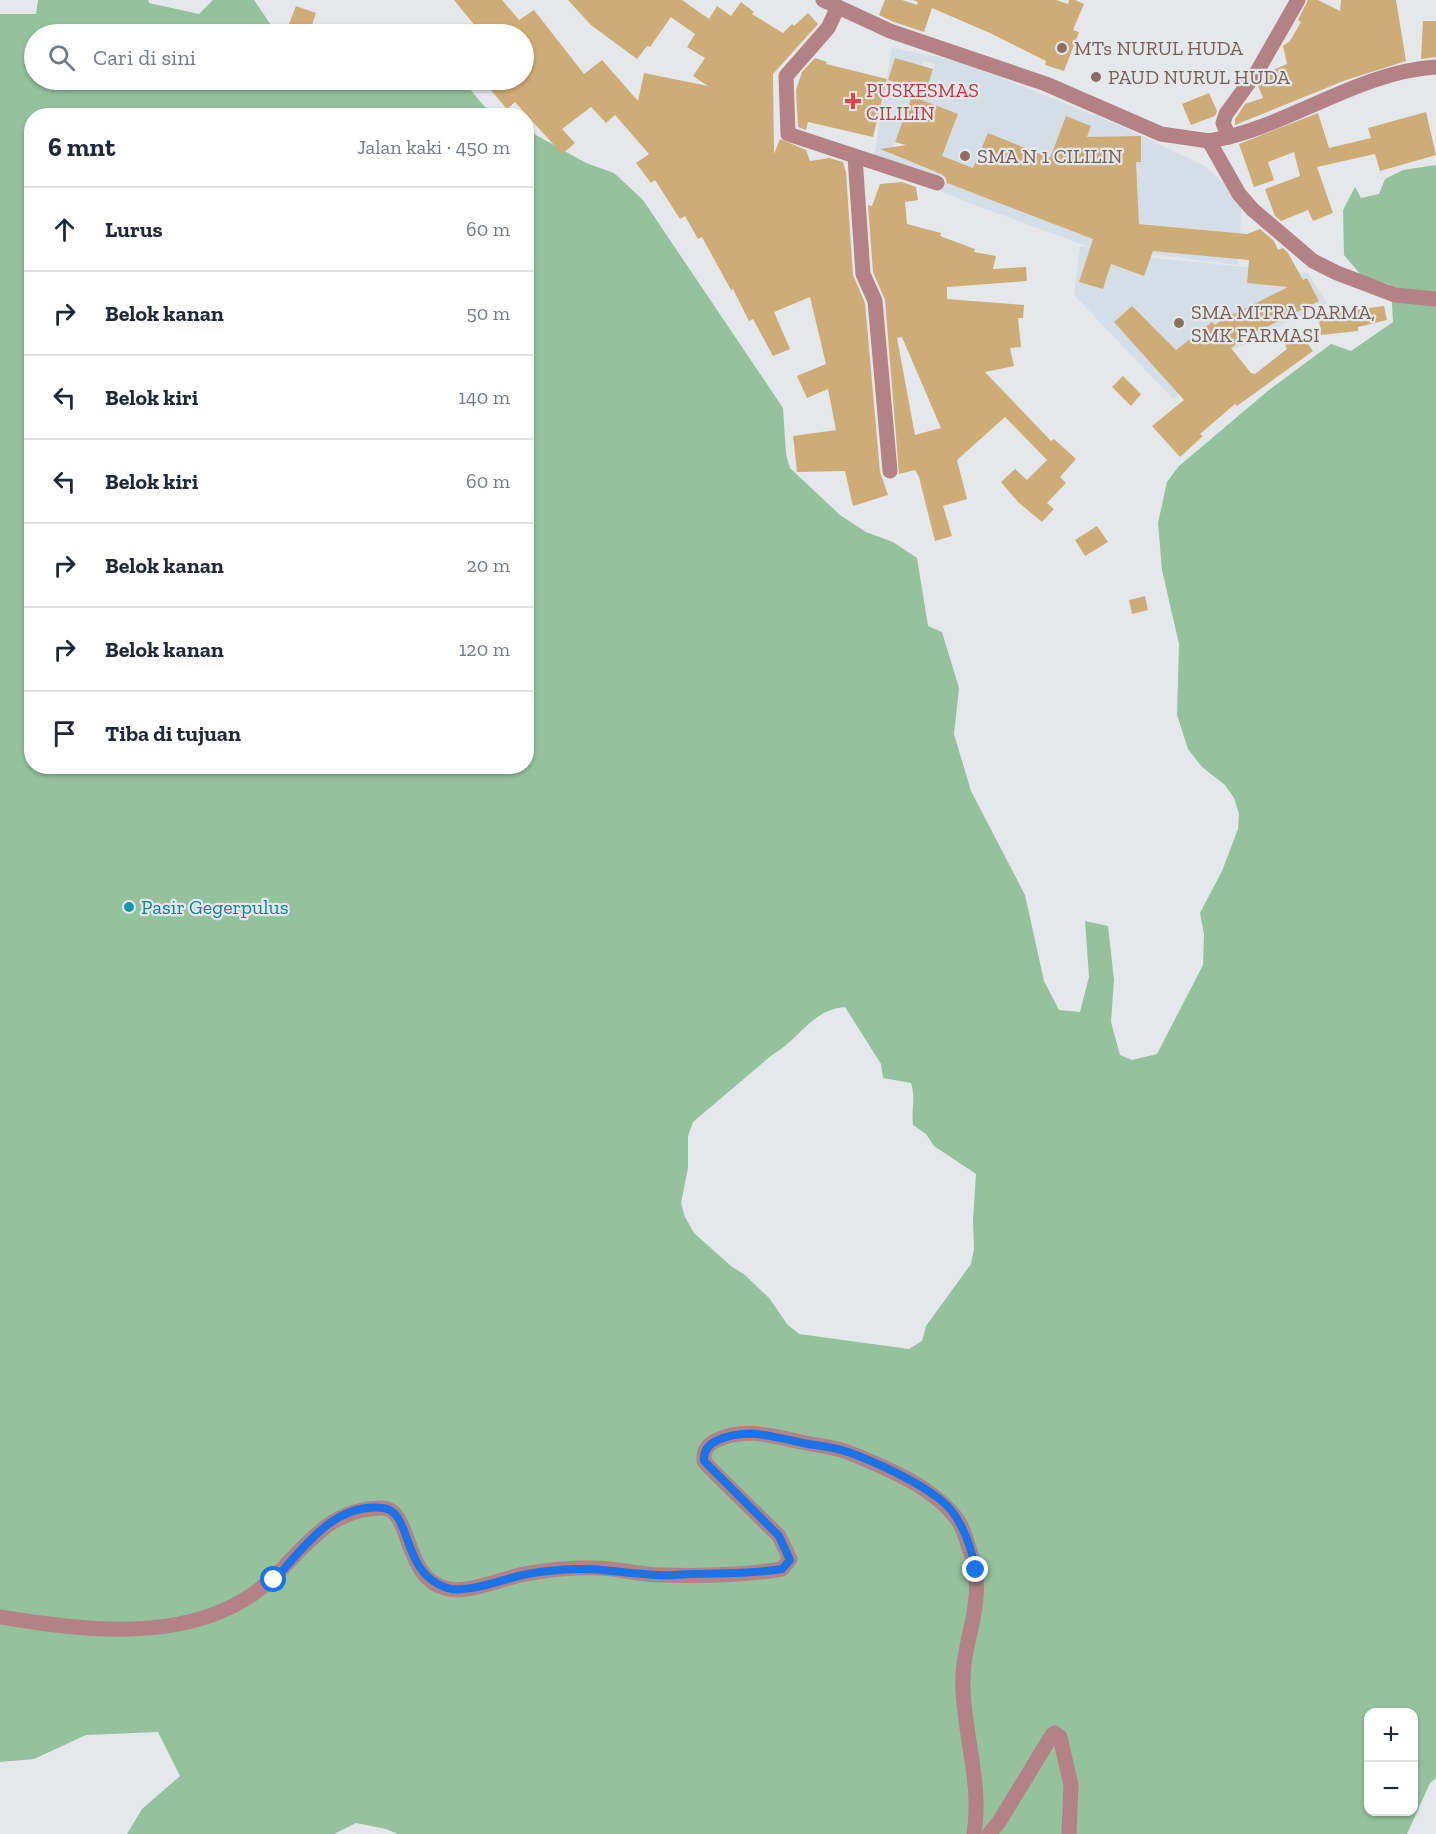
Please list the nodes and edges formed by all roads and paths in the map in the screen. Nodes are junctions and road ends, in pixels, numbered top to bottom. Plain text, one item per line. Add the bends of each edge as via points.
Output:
1 (823, 0) edge
2 (1298, 0) edge
3 (838, 7) junction
4 (1436, 67) edge
5 (1229, 137) junction
6 (1209, 141) junction
7 (855, 157) junction
8 (937, 183) dead end
9 (1436, 298) edge
10 (890, 471) dead end
11 (0, 1617) edge
12 (974, 1834) edge
13 (988, 1834) edge
14 (1069, 1834) edge

1 - 3 street
2 - 5 street via 1258,70 1227,114 1224,123
3 - 6 street via 890,31 1046,84 1161,134
3 - 7 street via 828,28 786,76 789,134
4 - 5 street via 1392,75
5 - 6 street
6 - 9 street via 1239,194 1313,261 1395,295
7 - 8 street
7 - 10 street via 863,274 875,301
11 - 12 street via 81,1627 174,1627 214,1615 246,1599 274,1580 324,1526 355,1511 384,1508 395,1513 405,1528 414,1561 427,1578 449,1589 589,1568 660,1575 782,1569 790,1560 779,1536 704,1461 706,1449 727,1436 756,1432 848,1452 943,1502 961,1525 973,1556 977,1609 962,1671 976,1804
13 - 14 street via 1055,1733 1060,1737 1071,1785

